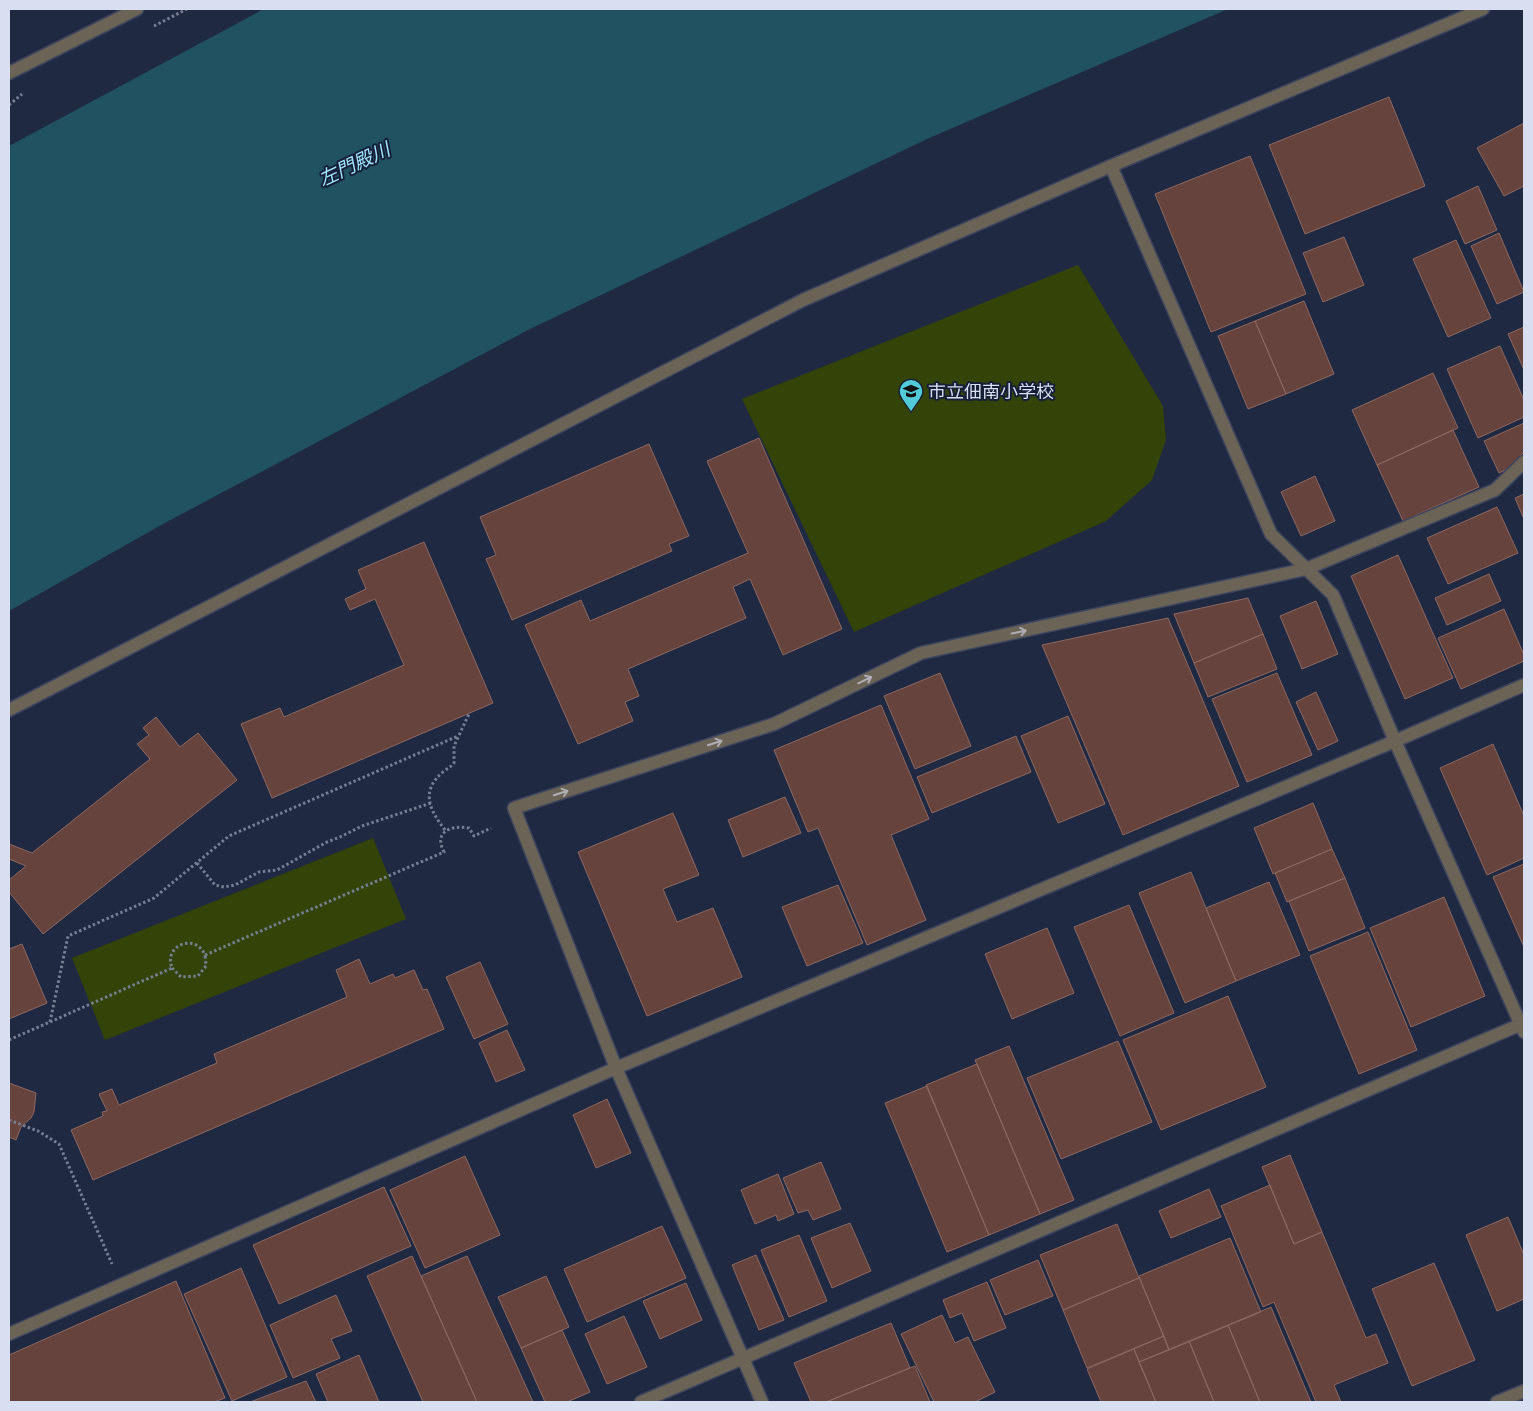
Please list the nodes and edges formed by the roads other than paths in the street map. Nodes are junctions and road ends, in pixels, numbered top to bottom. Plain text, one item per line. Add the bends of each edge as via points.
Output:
1 (137, 9) edge
2 (1483, 9) edge
3 (9, 74) edge
4 (1111, 166) junction
5 (1524, 462) edge
6 (1306, 569) junction
7 (1524, 684) edge
8 (9, 710) edge
9 (1395, 741) junction
10 (1523, 1026) edge
11 (616, 1068) junction
12 (9, 1334) edge
13 (743, 1358) junction
14 (1524, 1391) edge
15 (641, 1402) edge
16 (762, 1402) edge
17 (1497, 1402) edge

1 - 3 street
2 - 4 street
4 - 6 street via 1271,534
4 - 8 street via 803,300
5 - 6 street via 1495,490
6 - 9 street via 1333,595
11 -> 6 street via 514,808 774,724 921,653
7 - 9 street
9 - 10 street
9 - 11 street
10 - 13 street
11 - 12 street
11 - 13 street
13 - 15 street
13 - 16 street
14 - 17 street

